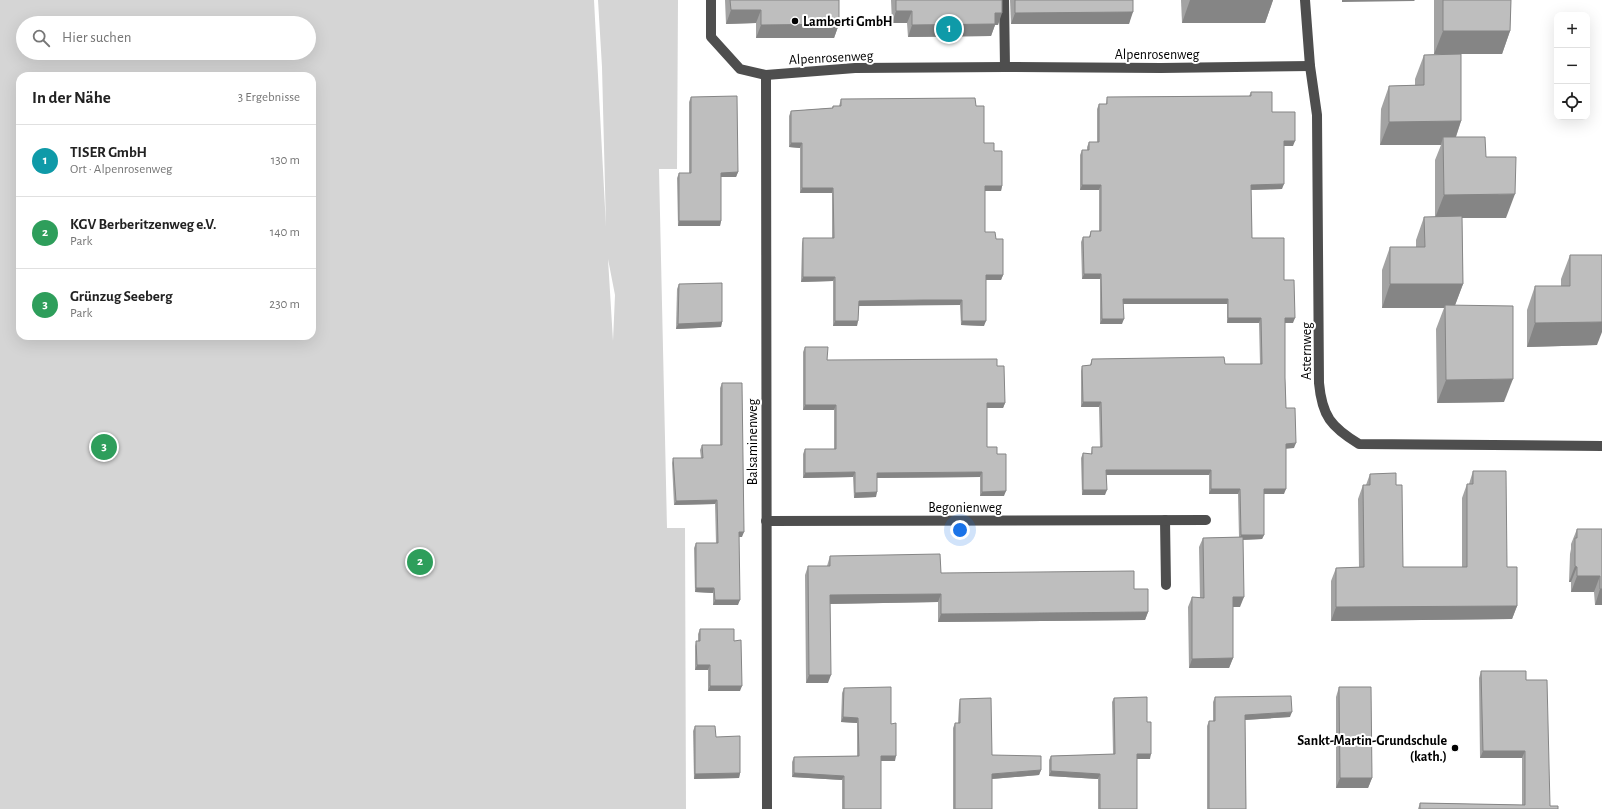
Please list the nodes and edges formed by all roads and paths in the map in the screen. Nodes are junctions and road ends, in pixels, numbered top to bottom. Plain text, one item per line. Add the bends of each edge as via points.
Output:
1 (711, 0) edge
2 (1004, 0) edge
3 (1305, 0) edge
4 (1310, 66) junction
5 (1005, 67) junction
6 (766, 75) junction
7 (1602, 446) edge
8 (1165, 520) junction
9 (1206, 520) dead end
10 (766, 521) junction
11 (1166, 585) dead end
12 (767, 809) edge

1 - 6 street, Alpenrosenweg via 711,37 740,68
2 - 5 street
3 - 4 street, Asternweg
4 - 5 street, Alpenrosenweg
4 - 7 street, Asternweg via 1317,115 1321,401 1333,424 1342,434 1359,444
5 - 6 street, Alpenrosenweg via 855,68
6 - 10 street, Balsaminenweg
8 - 9 street, Begonienweg
8 - 10 street, Begonienweg
8 - 11 street
10 - 12 street, Balsaminenweg

